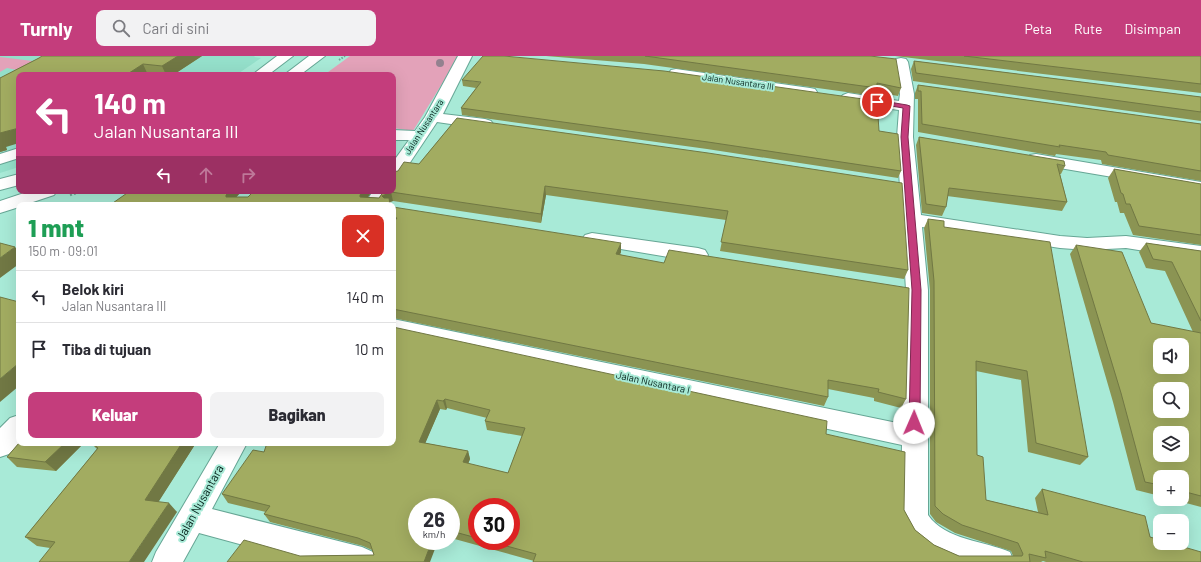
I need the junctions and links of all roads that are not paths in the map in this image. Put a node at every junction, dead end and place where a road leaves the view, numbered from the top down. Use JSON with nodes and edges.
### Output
{"nodes":[{"id":1,"x":286,"y":56,"type":"edge"},
{"id":2,"x":315,"y":56,"type":"edge"},
{"id":3,"x":465,"y":56,"type":"edge"},
{"id":4,"x":917,"y":63,"type":"edge"},
{"id":5,"x":263,"y":72,"type":"edge"},
{"id":6,"x":295,"y":72,"type":"edge"},
{"id":7,"x":664,"y":72,"type":"edge"},
{"id":8,"x":821,"y":94,"type":"edge"},
{"id":9,"x":836,"y":96,"type":"edge"},
{"id":10,"x":907,"y":106,"type":"junction"},
{"id":11,"x":433,"y":117,"type":"junction"},
{"id":12,"x":502,"y":126,"type":"edge"},
{"id":13,"x":396,"y":134,"type":"edge"},
{"id":14,"x":418,"y":136,"type":"junction"},
{"id":15,"x":16,"y":154,"type":"edge"},
{"id":16,"x":1022,"y":157,"type":"edge"},
{"id":17,"x":0,"y":159,"type":"edge"},
{"id":18,"x":396,"y":170,"type":"edge"},
{"id":19,"x":16,"y":180,"type":"edge"},
{"id":20,"x":0,"y":185,"type":"edge"},
{"id":21,"x":1201,"y":187,"type":"edge"},
{"id":22,"x":39,"y":194,"type":"edge"},
{"id":23,"x":0,"y":207,"type":"edge"},
{"id":24,"x":912,"y":220,"type":"junction"},
{"id":25,"x":573,"y":236,"type":"edge"},
{"id":26,"x":1201,"y":254,"type":"edge"},
{"id":27,"x":713,"y":258,"type":"edge"},
{"id":28,"x":396,"y":327,"type":"edge"},
{"id":29,"x":16,"y":429,"type":"edge"},
{"id":30,"x":914,"y":437,"type":"junction"},
{"id":31,"x":0,"y":446,"type":"edge"},
{"id":32,"x":232,"y":446,"type":"edge"},
{"id":33,"x":192,"y":518,"type":"junction"},
{"id":34,"x":166,"y":562,"type":"edge"},
{"id":35,"x":362,"y":562,"type":"edge"},
{"id":36,"x":999,"y":562,"type":"edge"}],
"edges":[{"from":1,"to":5,"type":"street"},
{"from":2,"to":6,"type":"street"},
{"from":3,"to":11,"type":"street","name":"Jalan Nusantara"},
{"from":4,"to":10,"type":"street"},
{"from":7,"to":8,"type":"street","name":"Jalan Nusantara III"},
{"from":9,"to":10,"type":"street"},
{"from":10,"to":24,"type":"street"},
{"from":11,"to":12,"type":"street"},
{"from":11,"to":14,"type":"street","name":"Jalan Nusantara"},
{"from":13,"to":14,"type":"street"},
{"from":14,"to":18,"type":"street","name":"Jalan Nusantara"},
{"from":15,"to":17,"type":"street"},
{"from":16,"to":21,"type":"street"},
{"from":19,"to":20,"type":"street"},
{"from":22,"to":23,"type":"street"},
{"from":24,"to":26,"type":"street"},
{"from":24,"to":30,"type":"street"},
{"from":25,"to":27,"type":"street"},
{"from":28,"to":30,"type":"street","name":"Jalan Nusantara I"},
{"from":29,"to":31,"type":"street"},
{"from":30,"to":36,"type":"street"},
{"from":32,"to":33,"type":"street","name":"Jalan Nusantara"},
{"from":33,"to":34,"type":"street","name":"Jalan Nusantara"},
{"from":33,"to":35,"type":"street"}]}
